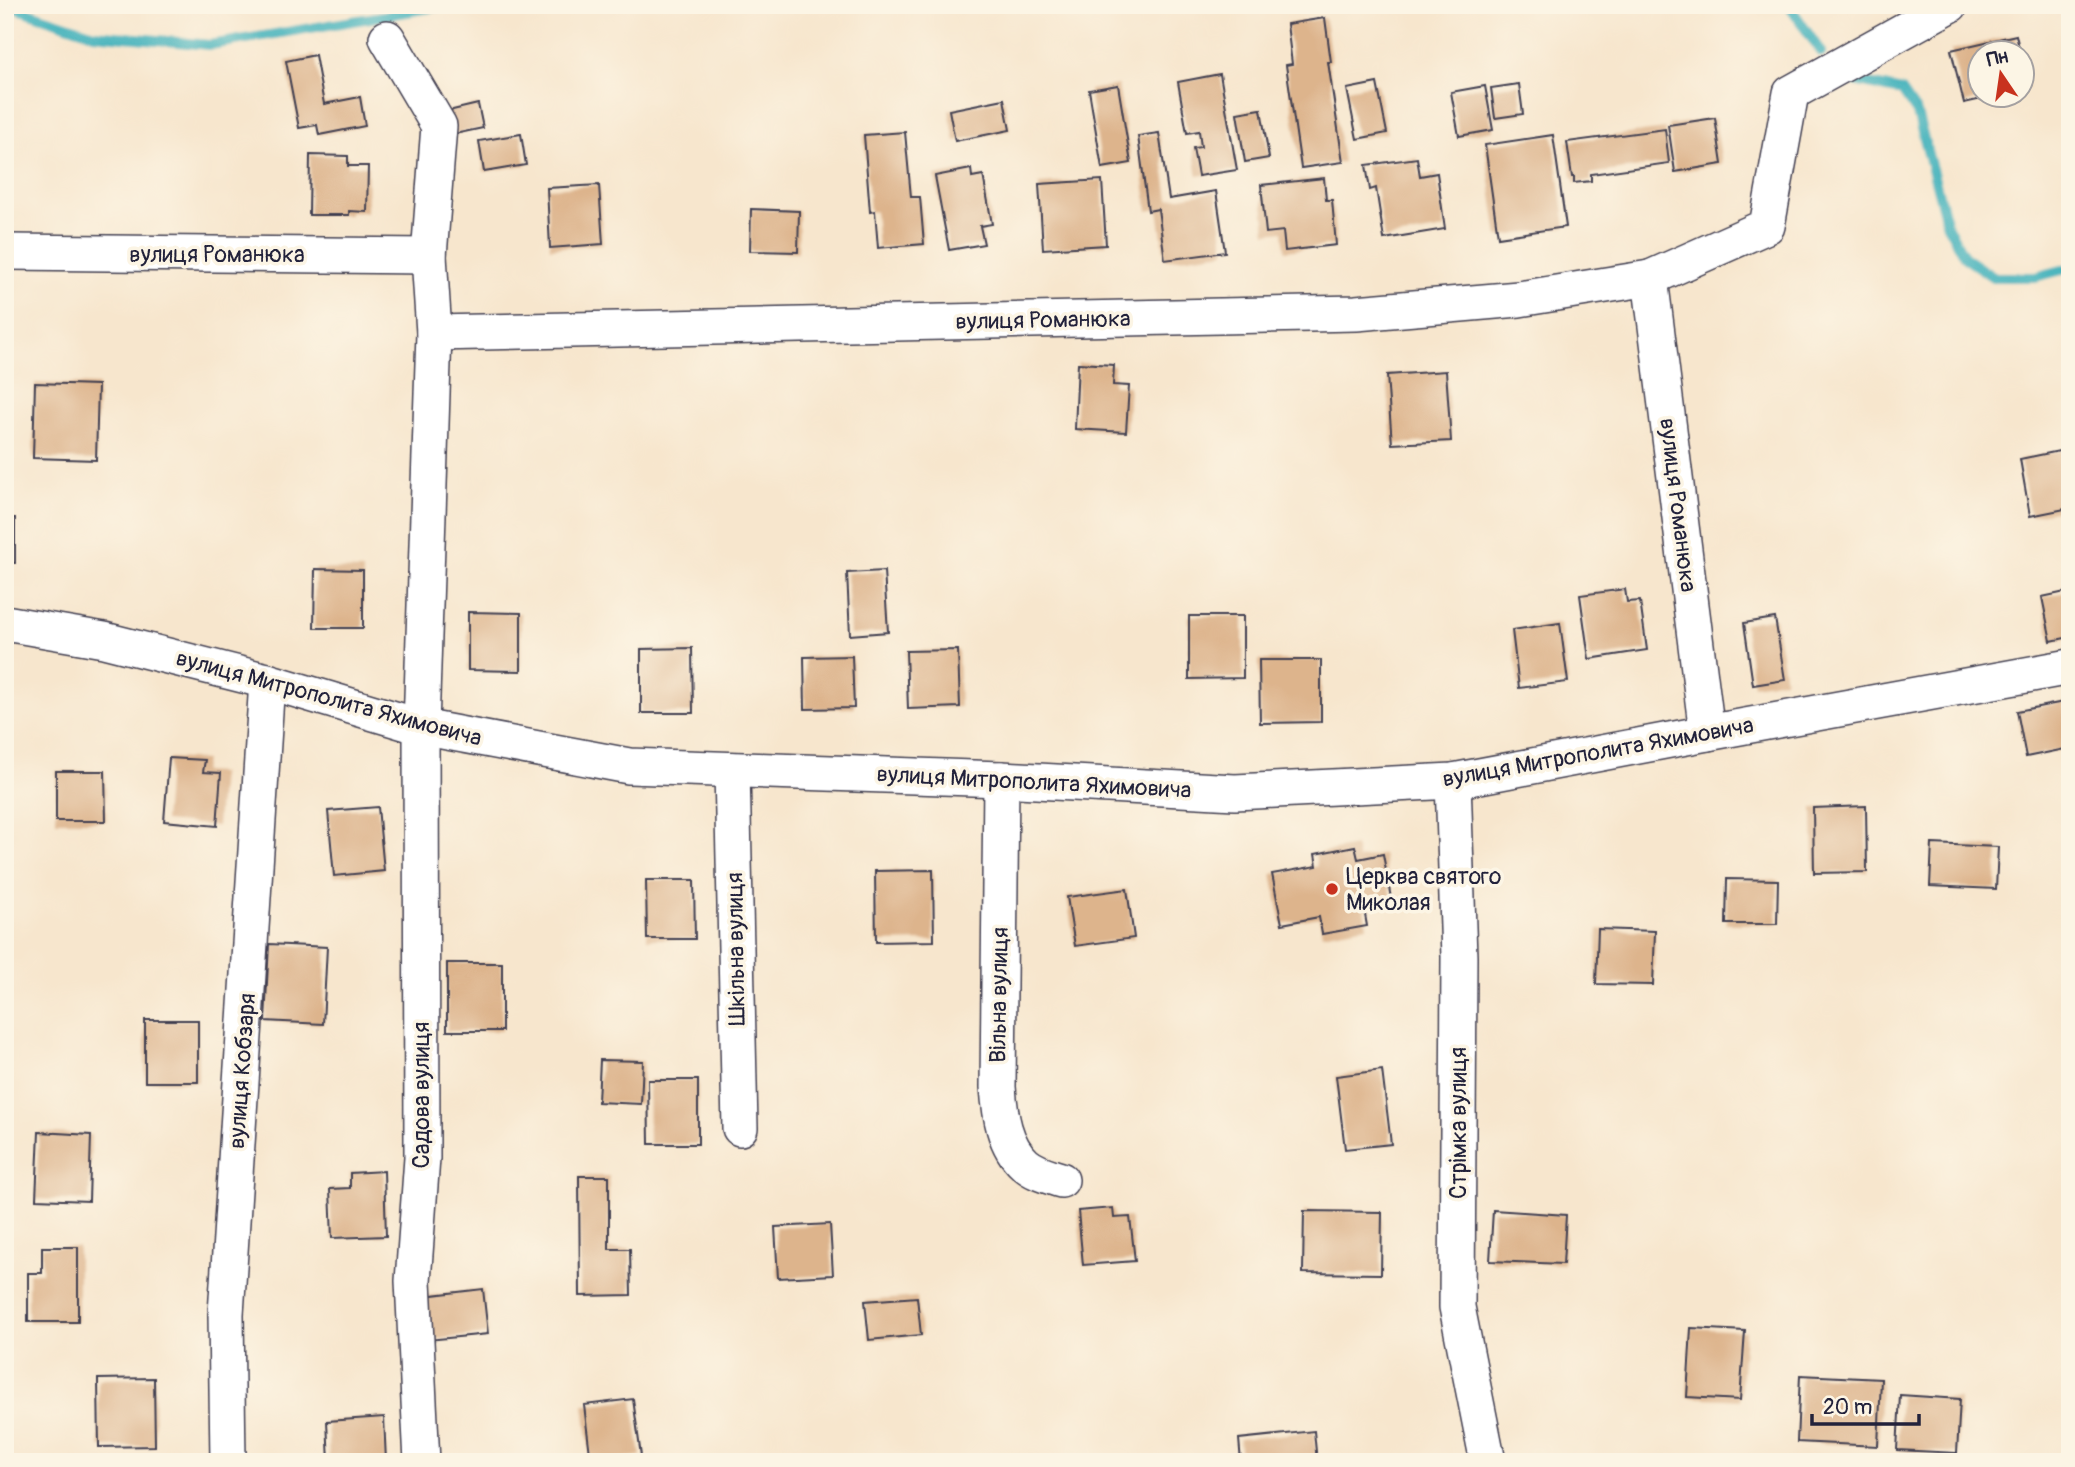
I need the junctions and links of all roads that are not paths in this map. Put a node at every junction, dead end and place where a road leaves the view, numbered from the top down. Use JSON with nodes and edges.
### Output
{"nodes":[{"id":1,"x":1950,"y":5,"type":"edge"},
{"id":2,"x":387,"y":38,"type":"dead end"},
{"id":3,"x":5,"y":252,"type":"edge"},
{"id":4,"x":429,"y":256,"type":"junction"},
{"id":5,"x":1650,"y":278,"type":"junction"},
{"id":6,"x":434,"y":333,"type":"junction"},
{"id":7,"x":5,"y":623,"type":"edge"},
{"id":8,"x":2070,"y":667,"type":"edge"},
{"id":9,"x":267,"y":681,"type":"junction"},
{"id":10,"x":421,"y":727,"type":"junction"},
{"id":11,"x":1707,"y":733,"type":"junction"},
{"id":12,"x":732,"y":770,"type":"junction"},
{"id":13,"x":1001,"y":779,"type":"junction"},
{"id":14,"x":1453,"y":781,"type":"junction"},
{"id":15,"x":740,"y":1128,"type":"dead end"},
{"id":16,"x":1061,"y":1180,"type":"dead end"},
{"id":17,"x":228,"y":1462,"type":"edge"},
{"id":18,"x":422,"y":1462,"type":"edge"},
{"id":19,"x":1488,"y":1462,"type":"edge"}],
"edges":[{"from":1,"to":5,"type":"street","name":"вулиця Романюка"},
{"from":2,"to":4,"type":"street"},
{"from":3,"to":4,"type":"street","name":"вулиця Романюка"},
{"from":4,"to":6,"type":"street"},
{"from":5,"to":6,"type":"street","name":"вулиця Романюка"},
{"from":5,"to":11,"type":"street","name":"вулиця Романюка"},
{"from":6,"to":10,"type":"street"},
{"from":7,"to":9,"type":"street","name":"вулиця Митрополита Яхимовича"},
{"from":8,"to":11,"type":"street","name":"вулиця Митрополита Яхимовича"},
{"from":9,"to":10,"type":"street","name":"вулиця Митрополита Яхимовича"},
{"from":9,"to":17,"type":"street","name":"вулиця Кобзаря"},
{"from":10,"to":12,"type":"street","name":"вулиця Митрополита Яхимовича"},
{"from":10,"to":18,"type":"street","name":"Садова вулиця"},
{"from":11,"to":14,"type":"street","name":"вулиця Митрополита Яхимовича"},
{"from":12,"to":13,"type":"street","name":"вулиця Митрополита Яхимовича"},
{"from":12,"to":15,"type":"street","name":"Шкільна вулиця"},
{"from":13,"to":14,"type":"street","name":"вулиця Митрополита Яхимовича"},
{"from":13,"to":16,"type":"street","name":"Вільна вулиця"},
{"from":14,"to":19,"type":"street","name":"Стрімка вулиця"}]}
